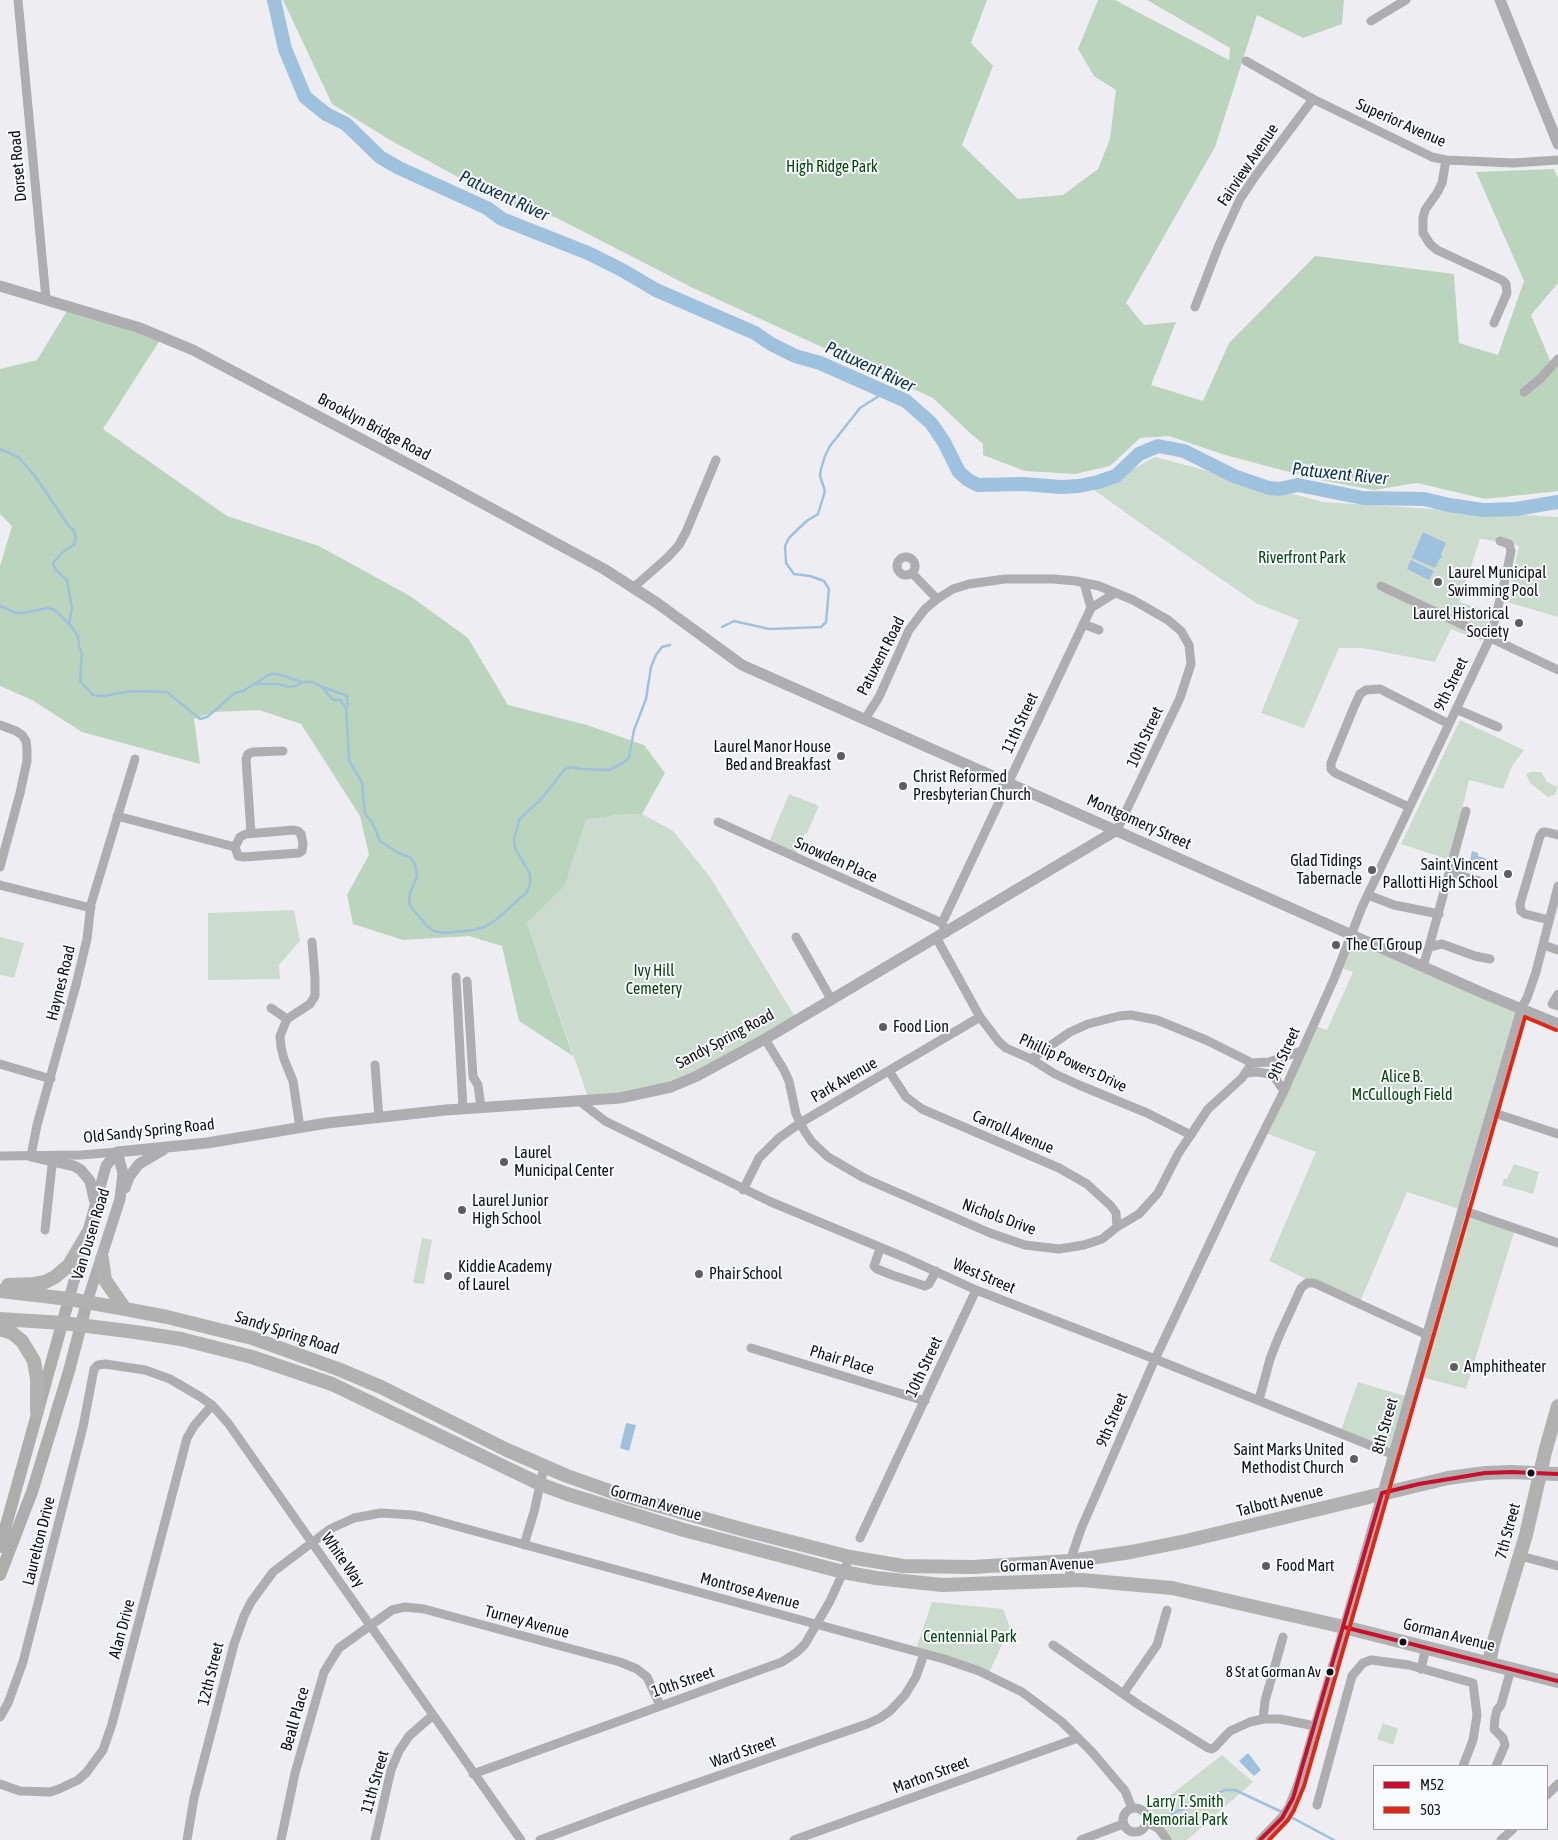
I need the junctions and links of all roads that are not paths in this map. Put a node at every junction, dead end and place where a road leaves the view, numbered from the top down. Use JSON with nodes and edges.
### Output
{"nodes":[{"id":1,"x":18,"y":0,"type":"edge"},
{"id":2,"x":1406,"y":0,"type":"edge"},
{"id":3,"x":1500,"y":0,"type":"edge"},
{"id":4,"x":1371,"y":20,"type":"dead end"},
{"id":5,"x":1246,"y":61,"type":"dead end"},
{"id":6,"x":1313,"y":99,"type":"junction"},
{"id":7,"x":1558,"y":144,"type":"edge"},
{"id":8,"x":1446,"y":160,"type":"junction"},
{"id":9,"x":1558,"y":160,"type":"edge"},
{"id":10,"x":0,"y":286,"type":"edge"},
{"id":11,"x":46,"y":299,"type":"junction"},
{"id":12,"x":1195,"y":307,"type":"dead end"},
{"id":13,"x":1494,"y":324,"type":"dead end"},
{"id":14,"x":1558,"y":359,"type":"edge"},
{"id":15,"x":1524,"y":392,"type":"dead end"},
{"id":16,"x":716,"y":460,"type":"dead end"},
{"id":17,"x":1500,"y":541,"type":"dead end"},
{"id":18,"x":912,"y":573,"type":"dead end"},
{"id":19,"x":1084,"y":583,"type":"junction"},
{"id":20,"x":1381,"y":586,"type":"dead end"},
{"id":21,"x":634,"y":587,"type":"junction"},
{"id":22,"x":1116,"y":593,"type":"junction"},
{"id":23,"x":937,"y":599,"type":"junction"},
{"id":24,"x":1091,"y":608,"type":"junction"},
{"id":25,"x":1083,"y":624,"type":"junction"},
{"id":26,"x":1098,"y":630,"type":"dead end"},
{"id":27,"x":1490,"y":638,"type":"junction"},
{"id":28,"x":711,"y":643,"type":"joint"},
{"id":29,"x":1191,"y":653,"type":"joint"},
{"id":30,"x":1558,"y":670,"type":"edge"},
{"id":31,"x":1456,"y":709,"type":"junction"},
{"id":32,"x":865,"y":719,"type":"junction"},
{"id":33,"x":1449,"y":724,"type":"junction"},
{"id":34,"x":0,"y":726,"type":"edge"},
{"id":35,"x":1498,"y":727,"type":"dead end"},
{"id":36,"x":283,"y":751,"type":"dead end"},
{"id":37,"x":135,"y":759,"type":"dead end"},
{"id":38,"x":1009,"y":783,"type":"junction"},
{"id":39,"x":1409,"y":807,"type":"junction"},
{"id":40,"x":1466,"y":811,"type":"dead end"},
{"id":41,"x":117,"y":816,"type":"junction"},
{"id":42,"x":718,"y":822,"type":"dead end"},
{"id":43,"x":1117,"y":830,"type":"junction"},
{"id":44,"x":251,"y":832,"type":"junction"},
{"id":45,"x":1558,"y":835,"type":"edge"},
{"id":46,"x":235,"y":847,"type":"junction"},
{"id":47,"x":0,"y":867,"type":"edge"},
{"id":48,"x":1450,"y":873,"type":"junction"},
{"id":49,"x":1491,"y":884,"type":"dead end"},
{"id":50,"x":0,"y":885,"type":"edge"},
{"id":51,"x":1558,"y":886,"type":"edge"},
{"id":52,"x":1368,"y":895,"type":"junction"},
{"id":53,"x":91,"y":908,"type":"junction"},
{"id":54,"x":1439,"y":914,"type":"junction"},
{"id":55,"x":1549,"y":920,"type":"junction"},
{"id":56,"x":942,"y":932,"type":"junction"},
{"id":57,"x":1352,"y":934,"type":"junction"},
{"id":58,"x":796,"y":937,"type":"dead end"},
{"id":59,"x":312,"y":942,"type":"dead end"},
{"id":60,"x":1543,"y":945,"type":"junction"},
{"id":61,"x":1429,"y":947,"type":"junction"},
{"id":62,"x":1558,"y":950,"type":"edge"},
{"id":63,"x":1490,"y":959,"type":"dead end"},
{"id":64,"x":1423,"y":966,"type":"junction"},
{"id":65,"x":456,"y":977,"type":"dead end"},
{"id":66,"x":467,"y":981,"type":"dead end"},
{"id":67,"x":1558,"y":994,"type":"edge"},
{"id":68,"x":831,"y":999,"type":"junction"},
{"id":69,"x":1558,"y":1006,"type":"edge"},
{"id":70,"x":272,"y":1008,"type":"dead end"},
{"id":71,"x":1521,"y":1009,"type":"junction"},
{"id":72,"x":980,"y":1017,"type":"junction"},
{"id":73,"x":286,"y":1019,"type":"junction"},
{"id":74,"x":1558,"y":1024,"type":"edge"},
{"id":75,"x":765,"y":1039,"type":"junction"},
{"id":76,"x":1301,"y":1051,"type":"junction"},
{"id":77,"x":1031,"y":1059,"type":"junction"},
{"id":78,"x":1252,"y":1063,"type":"junction"},
{"id":79,"x":0,"y":1064,"type":"edge"},
{"id":80,"x":375,"y":1065,"type":"dead end"},
{"id":81,"x":889,"y":1071,"type":"junction"},
{"id":82,"x":1247,"y":1072,"type":"junction"},
{"id":83,"x":51,"y":1079,"type":"junction"},
{"id":84,"x":1284,"y":1091,"type":"junction"},
{"id":85,"x":578,"y":1100,"type":"junction"},
{"id":86,"x":481,"y":1107,"type":"junction"},
{"id":87,"x":463,"y":1109,"type":"junction"},
{"id":88,"x":1491,"y":1112,"type":"junction"},
{"id":89,"x":379,"y":1118,"type":"junction"},
{"id":90,"x":800,"y":1123,"type":"junction"},
{"id":91,"x":300,"y":1128,"type":"junction"},
{"id":92,"x":1191,"y":1134,"type":"junction"},
{"id":93,"x":1558,"y":1134,"type":"edge"},
{"id":94,"x":170,"y":1147,"type":"junction"},
{"id":95,"x":117,"y":1152,"type":"junction"},
{"id":96,"x":0,"y":1156,"type":"edge"},
{"id":97,"x":31,"y":1156,"type":"junction"},
{"id":98,"x":52,"y":1158,"type":"junction"},
{"id":99,"x":743,"y":1190,"type":"junction"},
{"id":100,"x":120,"y":1199,"type":"junction"},
{"id":101,"x":1462,"y":1210,"type":"junction"},
{"id":102,"x":94,"y":1212,"type":"junction"},
{"id":103,"x":1117,"y":1227,"type":"junction"},
{"id":104,"x":45,"y":1230,"type":"dead end"},
{"id":105,"x":88,"y":1233,"type":"junction"},
{"id":106,"x":1558,"y":1243,"type":"edge"},
{"id":107,"x":880,"y":1249,"type":"junction"},
{"id":108,"x":102,"y":1259,"type":"junction"},
{"id":109,"x":936,"y":1272,"type":"junction"},
{"id":110,"x":0,"y":1285,"type":"edge"},
{"id":111,"x":976,"y":1290,"type":"junction"},
{"id":112,"x":0,"y":1291,"type":"edge"},
{"id":113,"x":70,"y":1300,"type":"junction"},
{"id":114,"x":87,"y":1302,"type":"junction"},
{"id":115,"x":125,"y":1309,"type":"junction"},
{"id":116,"x":0,"y":1319,"type":"edge"},
{"id":117,"x":63,"y":1323,"type":"junction"},
{"id":118,"x":81,"y":1325,"type":"junction"},
{"id":119,"x":0,"y":1328,"type":"edge"},
{"id":120,"x":1427,"y":1335,"type":"junction"},
{"id":121,"x":751,"y":1348,"type":"dead end"},
{"id":122,"x":1155,"y":1359,"type":"junction"},
{"id":123,"x":94,"y":1368,"type":"joint"},
{"id":124,"x":1260,"y":1400,"type":"junction"},
{"id":125,"x":925,"y":1401,"type":"junction"},
{"id":126,"x":212,"y":1405,"type":"junction"},
{"id":127,"x":1558,"y":1406,"type":"edge"},
{"id":128,"x":37,"y":1411,"type":"junction"},
{"id":129,"x":1392,"y":1454,"type":"junction"},
{"id":130,"x":544,"y":1467,"type":"junction"},
{"id":131,"x":1540,"y":1472,"type":"junction"},
{"id":132,"x":1558,"y":1474,"type":"edge"},
{"id":133,"x":540,"y":1484,"type":"junction"},
{"id":134,"x":1382,"y":1493,"type":"junction"},
{"id":135,"x":860,"y":1538,"type":"dead end"},
{"id":136,"x":313,"y":1542,"type":"junction"},
{"id":137,"x":524,"y":1545,"type":"junction"},
{"id":138,"x":0,"y":1547,"type":"edge"},
{"id":139,"x":1520,"y":1556,"type":"junction"},
{"id":140,"x":850,"y":1557,"type":"junction"},
{"id":141,"x":1070,"y":1561,"type":"junction"},
{"id":142,"x":1558,"y":1566,"type":"edge"},
{"id":143,"x":843,"y":1572,"type":"junction"},
{"id":144,"x":0,"y":1575,"type":"edge"},
{"id":145,"x":1070,"y":1580,"type":"junction"},
{"id":146,"x":1167,"y":1610,"type":"dead end"},
{"id":147,"x":369,"y":1625,"type":"junction"},
{"id":148,"x":817,"y":1625,"type":"junction"},
{"id":149,"x":1344,"y":1627,"type":"junction"},
{"id":150,"x":1283,"y":1637,"type":"dead end"},
{"id":151,"x":1053,"y":1645,"type":"dead end"},
{"id":152,"x":1426,"y":1648,"type":"junction"},
{"id":153,"x":924,"y":1654,"type":"junction"},
{"id":154,"x":1489,"y":1663,"type":"junction"},
{"id":155,"x":1421,"y":1669,"type":"junction"},
{"id":156,"x":1511,"y":1669,"type":"junction"},
{"id":157,"x":1558,"y":1681,"type":"edge"},
{"id":158,"x":1123,"y":1694,"type":"junction"},
{"id":159,"x":660,"y":1705,"type":"junction"},
{"id":160,"x":433,"y":1715,"type":"junction"},
{"id":161,"x":0,"y":1717,"type":"edge"},
{"id":162,"x":1263,"y":1719,"type":"junction"},
{"id":163,"x":1315,"y":1726,"type":"junction"},
{"id":164,"x":1078,"y":1738,"type":"junction"},
{"id":165,"x":1463,"y":1765,"type":"edge"},
{"id":166,"x":1496,"y":1765,"type":"edge"},
{"id":167,"x":473,"y":1774,"type":"junction"},
{"id":168,"x":0,"y":1784,"type":"edge"},
{"id":169,"x":1558,"y":1784,"type":"edge"},
{"id":170,"x":1548,"y":1794,"type":"edge"},
{"id":171,"x":1317,"y":1805,"type":"dead end"},
{"id":172,"x":1132,"y":1808,"type":"junction"},
{"id":173,"x":1147,"y":1822,"type":"junction"},
{"id":174,"x":1123,"y":1824,"type":"junction"},
{"id":175,"x":187,"y":1840,"type":"edge"},
{"id":176,"x":281,"y":1840,"type":"edge"},
{"id":177,"x":375,"y":1840,"type":"edge"},
{"id":178,"x":521,"y":1840,"type":"edge"},
{"id":179,"x":540,"y":1840,"type":"edge"},
{"id":180,"x":794,"y":1840,"type":"edge"},
{"id":181,"x":1081,"y":1840,"type":"edge"},
{"id":182,"x":1167,"y":1840,"type":"edge"},
{"id":183,"x":1260,"y":1840,"type":"edge"}],
"edges":[{"from":1,"to":11,"type":"street","name":"Dorset Road"},
{"from":2,"to":4,"type":"street"},
{"from":3,"to":7,"type":"street"},
{"from":5,"to":6,"type":"street","name":"Superior Avenue"},
{"from":6,"to":8,"type":"street","name":"Superior Avenue"},
{"from":6,"to":12,"type":"street","name":"Fairview Avenue"},
{"from":8,"to":9,"type":"street","name":"Superior Avenue"},
{"from":8,"to":13,"type":"street"},
{"from":10,"to":11,"type":"street","name":"Brooklyn Bridge Road"},
{"from":11,"to":21,"type":"street","name":"Brooklyn Bridge Road"},
{"from":14,"to":15,"type":"street"},
{"from":16,"to":21,"type":"street"},
{"from":17,"to":27,"type":"street","name":"9th Street"},
{"from":18,"to":23,"type":"street"},
{"from":19,"to":22,"type":"street","name":"Patuxent Road"},
{"from":19,"to":23,"type":"street","name":"Patuxent Road"},
{"from":19,"to":24,"type":"street"},
{"from":20,"to":27,"type":"street"},
{"from":21,"to":28,"type":"street","name":"Brooklyn Bridge Road"},
{"from":22,"to":24,"type":"street"},
{"from":22,"to":29,"type":"street","name":"Patuxent Road"},
{"from":23,"to":32,"type":"street","name":"Patuxent Road"},
{"from":24,"to":25,"type":"street","name":"11th Street"},
{"from":25,"to":26,"type":"street"},
{"from":25,"to":38,"type":"street","name":"11th Street"},
{"from":27,"to":30,"type":"street"},
{"from":27,"to":31,"type":"street","name":"9th Street"},
{"from":28,"to":32,"type":"street","name":"Montgomery Street"},
{"from":29,"to":43,"type":"street","name":"10th Street"},
{"from":31,"to":33,"type":"street","name":"9th Street"},
{"from":31,"to":35,"type":"street"},
{"from":32,"to":38,"type":"street","name":"Montgomery Street"},
{"from":33,"to":39,"type":"street","name":"9th Street"},
{"from":33,"to":39,"type":"street"},
{"from":34,"to":47,"type":"street"},
{"from":36,"to":44,"type":"street"},
{"from":37,"to":41,"type":"street","name":"Haynes Road"},
{"from":38,"to":43,"type":"street","name":"Montgomery Street"},
{"from":38,"to":56,"type":"street","name":"11th Street"},
{"from":39,"to":52,"type":"street","name":"9th Street"},
{"from":40,"to":48,"type":"street"},
{"from":41,"to":46,"type":"street"},
{"from":41,"to":53,"type":"street","name":"Haynes Road"},
{"from":42,"to":56,"type":"street","name":"Snowden Place"},
{"from":43,"to":56,"type":"street","name":"Sandy Spring Road"},
{"from":43,"to":57,"type":"street","name":"Montgomery Street"},
{"from":44,"to":46,"type":"street"},
{"from":44,"to":46,"type":"street"},
{"from":45,"to":55,"type":"street"},
{"from":48,"to":49,"type":"street"},
{"from":48,"to":54,"type":"street"},
{"from":50,"to":53,"type":"street"},
{"from":51,"to":55,"type":"street","name":"8th Street"},
{"from":52,"to":54,"type":"street"},
{"from":52,"to":57,"type":"street","name":"9th Street"},
{"from":53,"to":83,"type":"street","name":"Haynes Road"},
{"from":54,"to":61,"type":"street"},
{"from":55,"to":60,"type":"street","name":"8th Street"},
{"from":56,"to":68,"type":"street","name":"Sandy Spring Road"},
{"from":56,"to":72,"type":"street","name":"Phillip Powers Drive"},
{"from":57,"to":64,"type":"street","name":"Montgomery Street"},
{"from":57,"to":76,"type":"street","name":"9th Street"},
{"from":58,"to":68,"type":"street"},
{"from":59,"to":73,"type":"street"},
{"from":60,"to":62,"type":"street"},
{"from":60,"to":71,"type":"street","name":"8th Street"},
{"from":61,"to":63,"type":"street"},
{"from":61,"to":64,"type":"street"},
{"from":64,"to":71,"type":"street","name":"Montgomery Street"},
{"from":65,"to":87,"type":"street"},
{"from":66,"to":86,"type":"street"},
{"from":67,"to":69,"type":"street"},
{"from":68,"to":75,"type":"street","name":"Sandy Spring Road"},
{"from":70,"to":73,"type":"street"},
{"from":71,"to":74,"type":"street","name":"Montgomery Street"},
{"from":71,"to":88,"type":"street","name":"8th Street"},
{"from":72,"to":77,"type":"street","name":"Phillip Powers Drive"},
{"from":72,"to":81,"type":"street","name":"Park Avenue"},
{"from":73,"to":91,"type":"street"},
{"from":75,"to":85,"type":"street","name":"Sandy Spring Road"},
{"from":75,"to":90,"type":"street","name":"Nichols Drive"},
{"from":76,"to":78,"type":"street"},
{"from":76,"to":84,"type":"street","name":"9th Street"},
{"from":77,"to":78,"type":"street"},
{"from":77,"to":92,"type":"street","name":"Phillip Powers Drive"},
{"from":78,"to":82,"type":"street","name":"Nichols Drive"},
{"from":79,"to":83,"type":"street"},
{"from":80,"to":89,"type":"street"},
{"from":81,"to":90,"type":"street","name":"Park Avenue"},
{"from":81,"to":103,"type":"street","name":"Carroll Avenue"},
{"from":82,"to":84,"type":"street"},
{"from":82,"to":92,"type":"street","name":"Nichols Drive"},
{"from":83,"to":97,"type":"street","name":"Haynes Road"},
{"from":84,"to":122,"type":"street","name":"9th Street"},
{"from":85,"to":86,"type":"street","name":"Sandy Spring Road"},
{"from":85,"to":99,"type":"street","name":"West Street"},
{"from":86,"to":87,"type":"street","name":"Sandy Spring Road"},
{"from":87,"to":89,"type":"street","name":"Sandy Spring Road"},
{"from":88,"to":93,"type":"street"},
{"from":88,"to":101,"type":"street","name":"8th Street"},
{"from":89,"to":91,"type":"street","name":"Sandy Spring Road"},
{"from":90,"to":99,"type":"street","name":"Park Avenue"},
{"from":90,"to":103,"type":"street","name":"Nichols Drive"},
{"from":91,"to":94,"type":"street","name":"Old Sandy Spring Road"},
{"from":92,"to":103,"type":"street","name":"Nichols Drive"},
{"from":94,"to":95,"type":"street","name":"Old Sandy Spring Road"},
{"from":94,"to":100,"type":"street"},
{"from":95,"to":98,"type":"street","name":"Old Sandy Spring Road"},
{"from":95,"to":100,"type":"street","name":"Van Dusen Road"},
{"from":95,"to":102,"type":"street","name":"Van Dusen Road"},
{"from":96,"to":97,"type":"street"},
{"from":97,"to":98,"type":"street"},
{"from":98,"to":102,"type":"street"},
{"from":98,"to":104,"type":"street"},
{"from":99,"to":107,"type":"street","name":"West Street"},
{"from":100,"to":108,"type":"street","name":"Van Dusen Road"},
{"from":101,"to":106,"type":"street"},
{"from":101,"to":120,"type":"street","name":"8th Street"},
{"from":102,"to":105,"type":"street","name":"Van Dusen Road"},
{"from":105,"to":110,"type":"main road"},
{"from":105,"to":113,"type":"street","name":"Van Dusen Road"},
{"from":107,"to":109,"type":"street","name":"West Street"},
{"from":107,"to":109,"type":"street"},
{"from":108,"to":114,"type":"street","name":"Van Dusen Road"},
{"from":108,"to":115,"type":"main road"},
{"from":109,"to":111,"type":"street","name":"West Street"},
{"from":111,"to":122,"type":"street","name":"West Street"},
{"from":111,"to":125,"type":"street","name":"10th Street"},
{"from":112,"to":113,"type":"main road","name":"Sandy Spring Road"},
{"from":113,"to":114,"type":"main road","name":"Sandy Spring Road"},
{"from":113,"to":117,"type":"main road","name":"Van Dusen Road"},
{"from":114,"to":115,"type":"main road","name":"Sandy Spring Road"},
{"from":114,"to":118,"type":"main road","name":"Van Dusen Road"},
{"from":115,"to":130,"type":"main road","name":"Sandy Spring Road"},
{"from":116,"to":117,"type":"main road","name":"Sandy Spring Road"},
{"from":117,"to":118,"type":"main road","name":"Sandy Spring Road"},
{"from":117,"to":128,"type":"main road","name":"Van Dusen Road"},
{"from":118,"to":133,"type":"main road","name":"Sandy Spring Road"},
{"from":118,"to":144,"type":"main road","name":"Van Dusen Road"},
{"from":119,"to":128,"type":"main road"},
{"from":120,"to":124,"type":"street"},
{"from":120,"to":129,"type":"street","name":"8th Street"},
{"from":121,"to":125,"type":"street","name":"Phair Place"},
{"from":122,"to":124,"type":"street","name":"West Street"},
{"from":122,"to":141,"type":"street","name":"9th Street"},
{"from":123,"to":126,"type":"street","name":"White Way"},
{"from":123,"to":161,"type":"street","name":"Laurelton Drive"},
{"from":124,"to":129,"type":"street","name":"West Street"},
{"from":125,"to":135,"type":"street","name":"10th Street"},
{"from":126,"to":136,"type":"street","name":"White Way"},
{"from":126,"to":168,"type":"street","name":"Alan Drive"},
{"from":127,"to":131,"type":"main road","name":"7th Street"},
{"from":128,"to":138,"type":"main road","name":"Van Dusen Road"},
{"from":129,"to":134,"type":"street","name":"8th Street"},
{"from":130,"to":133,"type":"street"},
{"from":130,"to":140,"type":"main road","name":"Gorman Avenue"},
{"from":131,"to":132,"type":"main road","name":"Talbott Avenue"},
{"from":131,"to":134,"type":"main road","name":"Talbott Avenue"},
{"from":131,"to":139,"type":"main road","name":"7th Street"},
{"from":133,"to":137,"type":"street"},
{"from":133,"to":143,"type":"main road","name":"Gorman Avenue"},
{"from":134,"to":141,"type":"main road","name":"Talbott Avenue"},
{"from":134,"to":149,"type":"street","name":"8th Street"},
{"from":136,"to":137,"type":"street","name":"Montrose Avenue"},
{"from":136,"to":147,"type":"street","name":"White Way"},
{"from":136,"to":175,"type":"street","name":"12th Street"},
{"from":137,"to":148,"type":"street","name":"Montrose Avenue"},
{"from":139,"to":142,"type":"street"},
{"from":139,"to":154,"type":"main road","name":"7th Street"},
{"from":140,"to":141,"type":"main road","name":"Gorman Avenue"},
{"from":140,"to":143,"type":"street","name":"10th Street"},
{"from":141,"to":145,"type":"street","name":"9th Street"},
{"from":143,"to":145,"type":"main road","name":"Gorman Avenue"},
{"from":143,"to":148,"type":"street","name":"10th Street"},
{"from":145,"to":149,"type":"main road","name":"Gorman Avenue"},
{"from":146,"to":158,"type":"street"},
{"from":147,"to":159,"type":"street","name":"Turney Avenue"},
{"from":147,"to":160,"type":"street","name":"White Way"},
{"from":147,"to":176,"type":"street","name":"Beall Place"},
{"from":148,"to":153,"type":"street","name":"Montrose Avenue"},
{"from":148,"to":159,"type":"street","name":"10th Street"},
{"from":149,"to":152,"type":"main road","name":"Gorman Avenue"},
{"from":149,"to":163,"type":"street","name":"8th Street"},
{"from":150,"to":162,"type":"street"},
{"from":151,"to":158,"type":"street"},
{"from":152,"to":154,"type":"main road","name":"Gorman Avenue"},
{"from":152,"to":155,"type":"street"},
{"from":153,"to":164,"type":"street","name":"Montrose Avenue"},
{"from":153,"to":179,"type":"street","name":"Ward Street"},
{"from":154,"to":156,"type":"main road","name":"Gorman Avenue"},
{"from":155,"to":165,"type":"street"},
{"from":155,"to":171,"type":"street"},
{"from":156,"to":157,"type":"main road","name":"Gorman Avenue"},
{"from":156,"to":166,"type":"street"},
{"from":158,"to":162,"type":"street"},
{"from":159,"to":167,"type":"street","name":"10th Street"},
{"from":160,"to":167,"type":"street","name":"White Way"},
{"from":160,"to":177,"type":"street","name":"11th Street"},
{"from":162,"to":163,"type":"street"},
{"from":163,"to":183,"type":"street","name":"8th Street"},
{"from":164,"to":172,"type":"street","name":"Montrose Avenue"},
{"from":164,"to":180,"type":"street","name":"Marton Street"},
{"from":167,"to":178,"type":"street","name":"White Way"},
{"from":169,"to":170,"type":"street"},
{"from":172,"to":173,"type":"street"},
{"from":172,"to":174,"type":"street"},
{"from":173,"to":174,"type":"street"},
{"from":173,"to":182,"type":"street"},
{"from":174,"to":181,"type":"street"}]}
